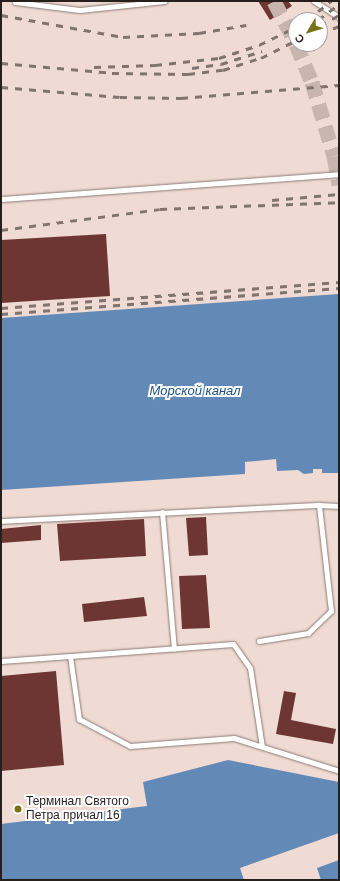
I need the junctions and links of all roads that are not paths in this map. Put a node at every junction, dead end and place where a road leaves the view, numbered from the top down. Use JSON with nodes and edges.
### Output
{"nodes":[{"id":1,"x":165,"y":1,"type":"edge"},
{"id":2,"x":314,"y":1,"type":"edge"},
{"id":3,"x":15,"y":2,"type":"dead end"},
{"id":4,"x":338,"y":14,"type":"edge"},
{"id":5,"x":339,"y":174,"type":"edge"},
{"id":6,"x":1,"y":199,"type":"edge"},
{"id":7,"x":319,"y":505,"type":"junction"},
{"id":8,"x":339,"y":506,"type":"edge"},
{"id":9,"x":162,"y":512,"type":"junction"},
{"id":10,"x":1,"y":522,"type":"edge"},
{"id":11,"x":259,"y":641,"type":"dead end"},
{"id":12,"x":174,"y":648,"type":"junction"},
{"id":13,"x":70,"y":656,"type":"junction"},
{"id":14,"x":1,"y":661,"type":"edge"},
{"id":15,"x":262,"y":746,"type":"junction"},
{"id":16,"x":339,"y":771,"type":"edge"}],
"edges":[{"from":1,"to":3,"type":"lane"},
{"from":2,"to":4,"type":"lane"},
{"from":5,"to":6,"type":"lane"},
{"from":7,"to":8,"type":"lane"},
{"from":7,"to":9,"type":"lane"},
{"from":7,"to":11,"type":"lane"},
{"from":9,"to":10,"type":"lane"},
{"from":9,"to":12,"type":"lane"},
{"from":12,"to":13,"type":"lane"},
{"from":12,"to":15,"type":"lane"},
{"from":13,"to":14,"type":"lane"},
{"from":13,"to":15,"type":"lane"},
{"from":15,"to":16,"type":"lane"}]}
